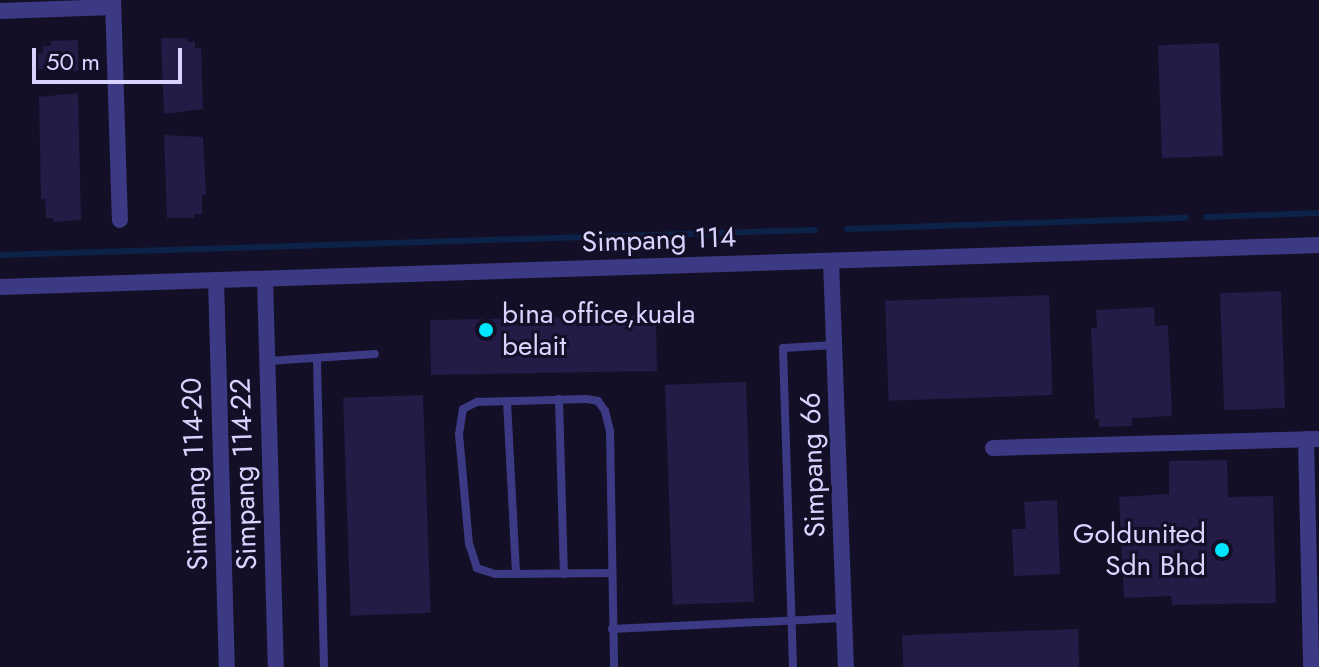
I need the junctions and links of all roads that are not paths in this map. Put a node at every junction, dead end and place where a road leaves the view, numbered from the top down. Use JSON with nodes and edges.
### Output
{"nodes":[{"id":1,"x":113,"y":4,"type":"edge"},
{"id":2,"x":0,"y":11,"type":"edge"},
{"id":3,"x":120,"y":220,"type":"dead end"},
{"id":4,"x":1319,"y":245,"type":"edge"},
{"id":5,"x":831,"y":261,"type":"junction"},
{"id":6,"x":265,"y":279,"type":"junction"},
{"id":7,"x":216,"y":280,"type":"junction"},
{"id":8,"x":0,"y":287,"type":"edge"},
{"id":9,"x":835,"y":345,"type":"junction"},
{"id":10,"x":375,"y":354,"type":"dead end"},
{"id":11,"x":317,"y":360,"type":"junction"},
{"id":12,"x":266,"y":361,"type":"junction"},
{"id":13,"x":559,"y":399,"type":"junction"},
{"id":14,"x":507,"y":401,"type":"junction"},
{"id":15,"x":1313,"y":439,"type":"edge"},
{"id":16,"x":993,"y":448,"type":"dead end"},
{"id":17,"x":610,"y":573,"type":"junction"},
{"id":18,"x":516,"y":574,"type":"junction"},
{"id":19,"x":564,"y":574,"type":"junction"},
{"id":20,"x":844,"y":618,"type":"junction"},
{"id":21,"x":791,"y":621,"type":"junction"},
{"id":22,"x":1315,"y":625,"type":"edge"},
{"id":23,"x":612,"y":629,"type":"junction"},
{"id":24,"x":227,"y":667,"type":"edge"},
{"id":25,"x":276,"y":667,"type":"edge"},
{"id":26,"x":324,"y":667,"type":"edge"},
{"id":27,"x":614,"y":667,"type":"edge"},
{"id":28,"x":793,"y":667,"type":"edge"},
{"id":29,"x":846,"y":667,"type":"edge"},
{"id":30,"x":1311,"y":667,"type":"edge"}],
"edges":[{"from":1,"to":2,"type":"street"},
{"from":1,"to":3,"type":"street"},
{"from":4,"to":5,"type":"street","name":"Simpang 114"},
{"from":5,"to":6,"type":"street","name":"Simpang 114"},
{"from":5,"to":9,"type":"street","name":"Simpang 66"},
{"from":6,"to":7,"type":"street","name":"Simpang 114"},
{"from":6,"to":12,"type":"street","name":"Simpang 114-22"},
{"from":7,"to":8,"type":"street","name":"Simpang 114"},
{"from":7,"to":24,"type":"street","name":"Simpang 114-20"},
{"from":9,"to":20,"type":"street","name":"Simpang 66"},
{"from":9,"to":21,"type":"lane"},
{"from":10,"to":11,"type":"lane"},
{"from":11,"to":12,"type":"lane"},
{"from":11,"to":26,"type":"lane"},
{"from":12,"to":25,"type":"street","name":"Simpang 114-22"},
{"from":13,"to":14,"type":"lane"},
{"from":13,"to":17,"type":"lane"},
{"from":13,"to":19,"type":"lane"},
{"from":14,"to":18,"type":"lane"},
{"from":14,"to":18,"type":"lane"},
{"from":15,"to":16,"type":"street"},
{"from":15,"to":22,"type":"street"},
{"from":17,"to":19,"type":"lane"},
{"from":17,"to":23,"type":"lane"},
{"from":18,"to":19,"type":"lane"},
{"from":20,"to":21,"type":"lane"},
{"from":20,"to":29,"type":"street","name":"Simpang 66"},
{"from":21,"to":23,"type":"lane"},
{"from":21,"to":28,"type":"lane"},
{"from":22,"to":30,"type":"street"},
{"from":23,"to":27,"type":"lane"}]}
